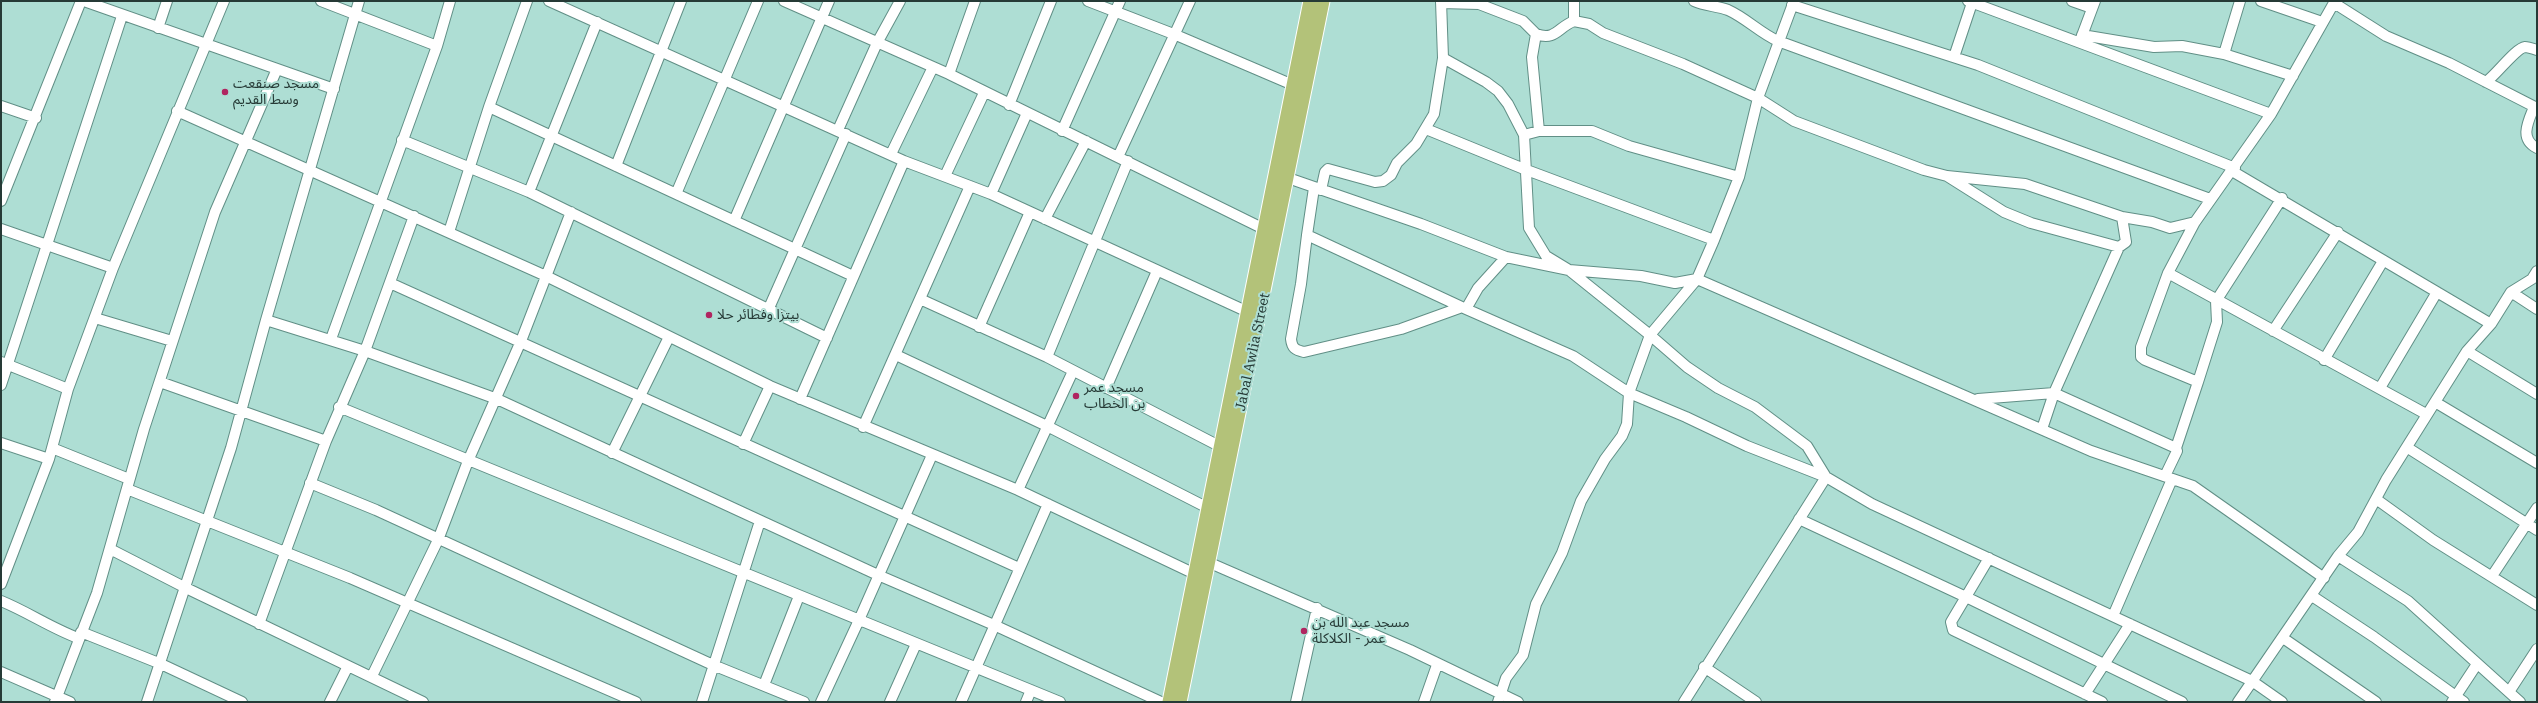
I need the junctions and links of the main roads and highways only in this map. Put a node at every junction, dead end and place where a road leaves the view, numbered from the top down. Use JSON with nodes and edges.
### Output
{"nodes":[{"id":1,"x":1323,"y":1,"type":"edge"},
{"id":2,"x":1306,"y":2,"type":"edge"},
{"id":3,"x":1169,"y":702,"type":"edge"},
{"id":4,"x":1180,"y":702,"type":"edge"}],
"edges":[{"from":1,"to":4,"type":"main road","name":"Jabal Awlia Street"},
{"from":2,"to":3,"type":"main road","name":"Jabal Awlia Street"}]}
